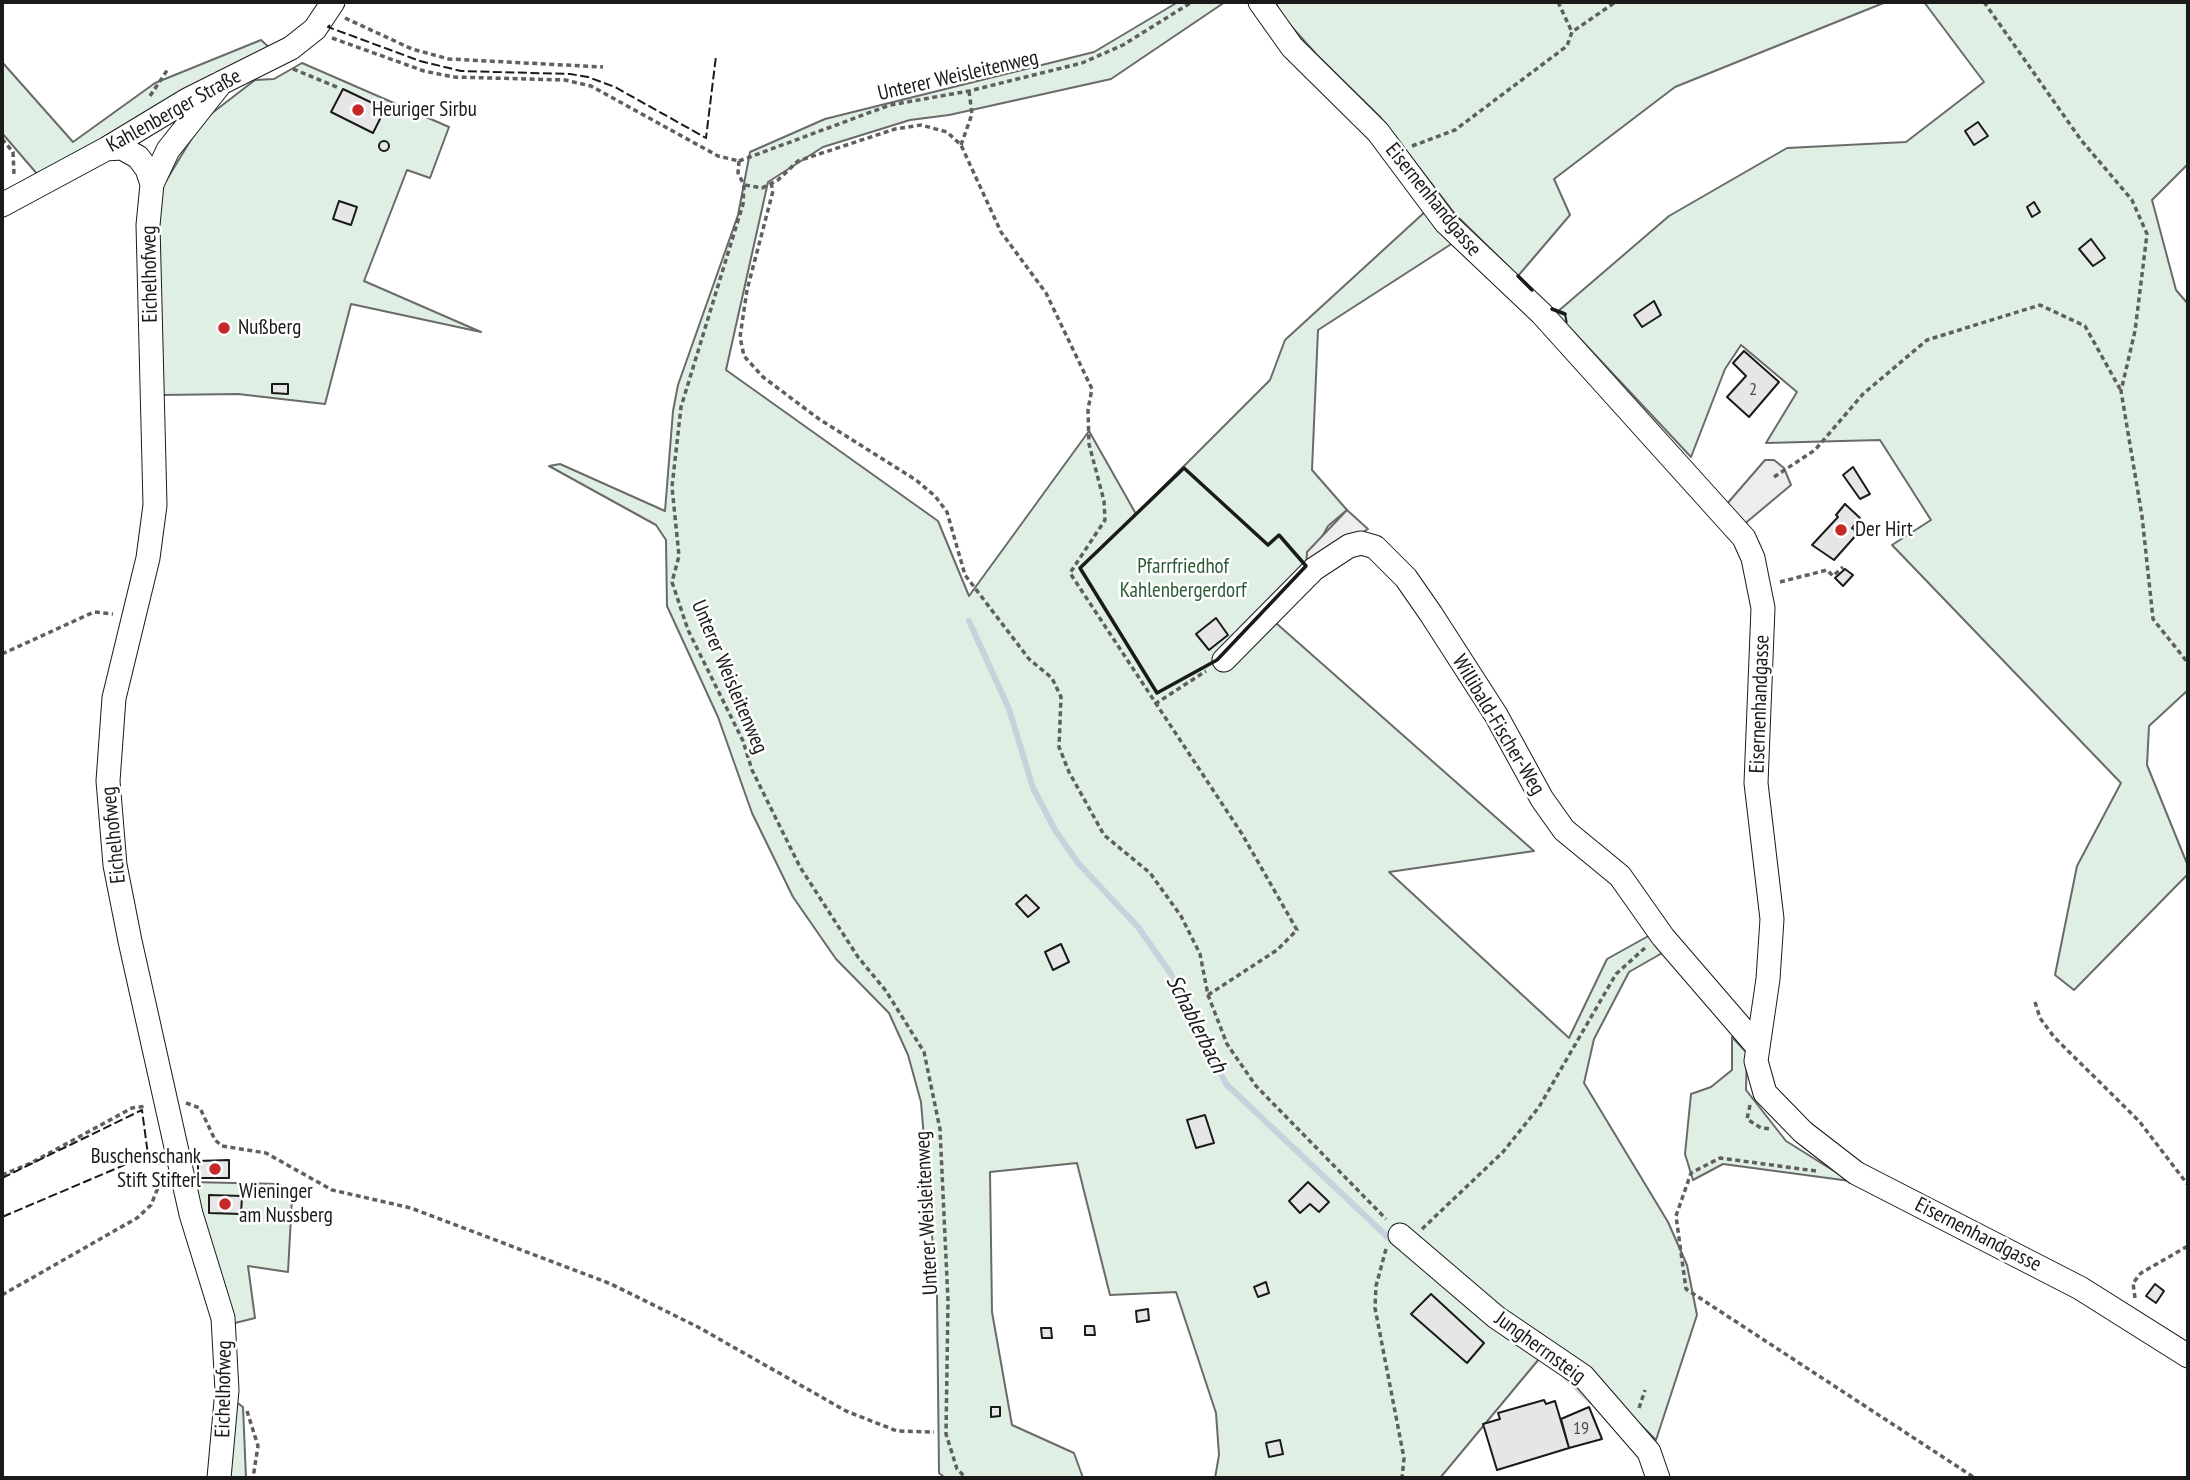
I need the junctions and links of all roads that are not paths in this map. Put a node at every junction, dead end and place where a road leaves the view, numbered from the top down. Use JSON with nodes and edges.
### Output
{"nodes":[{"id":1,"x":1260,"y":2,"type":"edge"},
{"id":2,"x":331,"y":5,"type":"edge"},
{"id":3,"x":221,"y":83,"type":"junction"},
{"id":4,"x":106,"y":149,"type":"junction"},
{"id":5,"x":152,"y":184,"type":"junction"},
{"id":6,"x":2,"y":205,"type":"edge"},
{"id":7,"x":1224,"y":660,"type":"road end"},
{"id":8,"x":1757,"y":1046,"type":"junction"},
{"id":9,"x":1410,"y":1233,"type":"road end"},
{"id":10,"x":2188,"y":1356,"type":"edge"},
{"id":11,"x":219,"y":1478,"type":"edge"},
{"id":12,"x":1658,"y":1478,"type":"edge"}],
"edges":[{"from":1,"to":8,"type":"street","name":"Eisernenhandgasse"},
{"from":2,"to":3,"type":"street","name":"Kahlenberger Straße"},
{"from":3,"to":4,"type":"street","name":"Kahlenberger Straße"},
{"from":3,"to":5,"type":"street","name":"Eichelhofweg"},
{"from":4,"to":5,"type":"street"},
{"from":4,"to":6,"type":"street","name":"Kahlenberger Straße"},
{"from":5,"to":11,"type":"street","name":"Eichelhofweg"},
{"from":7,"to":8,"type":"street","name":"Willibald-Fischer-Weg"},
{"from":8,"to":10,"type":"street","name":"Eisernenhandgasse"},
{"from":9,"to":12,"type":"street","name":"Jungherrnsteig"}]}
